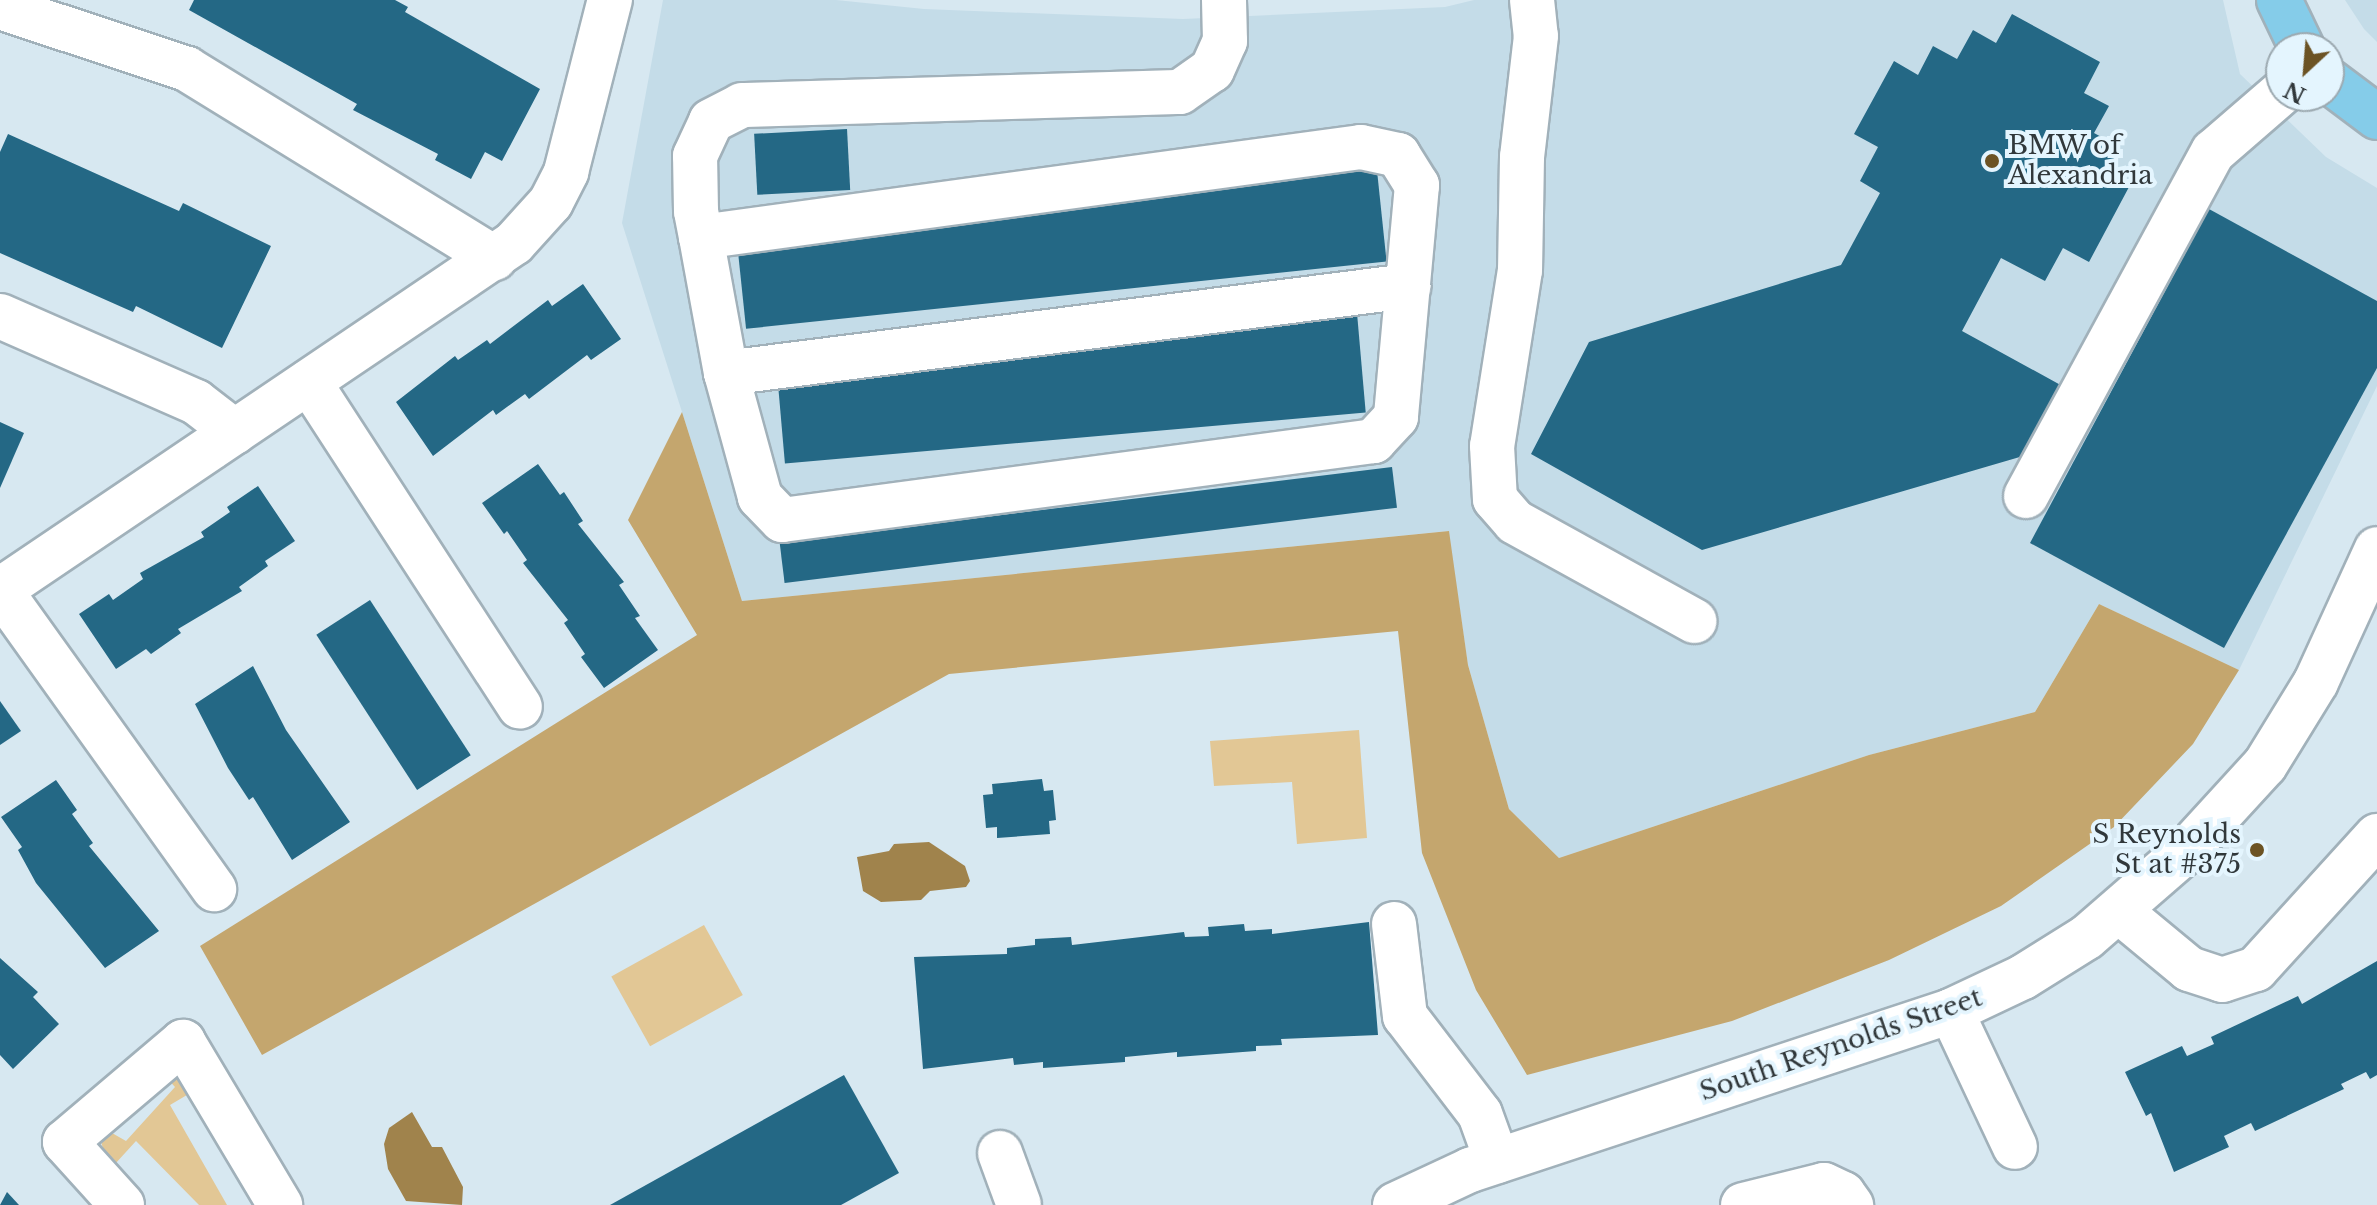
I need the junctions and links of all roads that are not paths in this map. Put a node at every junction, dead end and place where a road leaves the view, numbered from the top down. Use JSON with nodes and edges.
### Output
{"nodes":[{"id":1,"x":610,"y":0,"type":"edge"},
{"id":2,"x":1224,"y":0,"type":"edge"},
{"id":3,"x":1532,"y":0,"type":"edge"},
{"id":4,"x":2284,"y":1,"type":"edge"},
{"id":5,"x":0,"y":7,"type":"edge"},
{"id":6,"x":2296,"y":32,"type":"edge"},
{"id":7,"x":2345,"y":93,"type":"edge"},
{"id":8,"x":2265,"y":107,"type":"edge"},
{"id":9,"x":2377,"y":117,"type":"edge"},
{"id":10,"x":701,"y":237,"type":"junction"},
{"id":11,"x":494,"y":258,"type":"junction"},
{"id":12,"x":1408,"y":286,"type":"junction"},
{"id":13,"x":0,"y":316,"type":"edge"},
{"id":14,"x":726,"y":373,"type":"junction"},
{"id":15,"x":309,"y":382,"type":"junction"},
{"id":16,"x":235,"y":432,"type":"junction"},
{"id":17,"x":2026,"y":496,"type":"dead end"},
{"id":18,"x":2373,"y":569,"type":"edge"},
{"id":19,"x":0,"y":590,"type":"edge"},
{"id":20,"x":1694,"y":621,"type":"dead end"},
{"id":21,"x":520,"y":707,"type":"dead end"},
{"id":22,"x":2377,"y":836,"type":"edge"},
{"id":23,"x":214,"y":889,"type":"dead end"},
{"id":24,"x":2119,"y":911,"type":"junction"},
{"id":25,"x":1394,"y":924,"type":"dead end"},
{"id":26,"x":1951,"y":1011,"type":"junction"},
{"id":27,"x":2015,"y":1147,"type":"dead end"},
{"id":28,"x":1000,"y":1153,"type":"dead end"},
{"id":29,"x":1497,"y":1161,"type":"junction"},
{"id":30,"x":1755,"y":1203,"type":"edge"},
{"id":31,"x":122,"y":1205,"type":"edge"},
{"id":32,"x":280,"y":1205,"type":"edge"},
{"id":33,"x":1019,"y":1205,"type":"edge"},
{"id":34,"x":1395,"y":1205,"type":"edge"},
{"id":35,"x":1851,"y":1205,"type":"edge"}],
"edges":[{"from":1,"to":11,"type":"street"},
{"from":2,"to":10,"type":"street"},
{"from":3,"to":20,"type":"street"},
{"from":4,"to":6,"type":"main road"},
{"from":5,"to":11,"type":"street"},
{"from":7,"to":9,"type":"main road"},
{"from":8,"to":17,"type":"street"},
{"from":10,"to":12,"type":"street"},
{"from":10,"to":14,"type":"street"},
{"from":11,"to":15,"type":"street"},
{"from":12,"to":14,"type":"street"},
{"from":12,"to":14,"type":"street"},
{"from":13,"to":16,"type":"street"},
{"from":15,"to":16,"type":"street"},
{"from":15,"to":21,"type":"street"},
{"from":16,"to":19,"type":"street"},
{"from":18,"to":24,"type":"street","name":"South Reynolds Street"},
{"from":19,"to":23,"type":"street"},
{"from":22,"to":24,"type":"street"},
{"from":24,"to":26,"type":"street","name":"South Reynolds Street"},
{"from":25,"to":29,"type":"street"},
{"from":26,"to":27,"type":"street"},
{"from":26,"to":29,"type":"street","name":"South Reynolds Street"},
{"from":28,"to":33,"type":"street"},
{"from":29,"to":34,"type":"street","name":"South Reynolds Street"},
{"from":30,"to":35,"type":"street"},
{"from":31,"to":32,"type":"street"}]}
